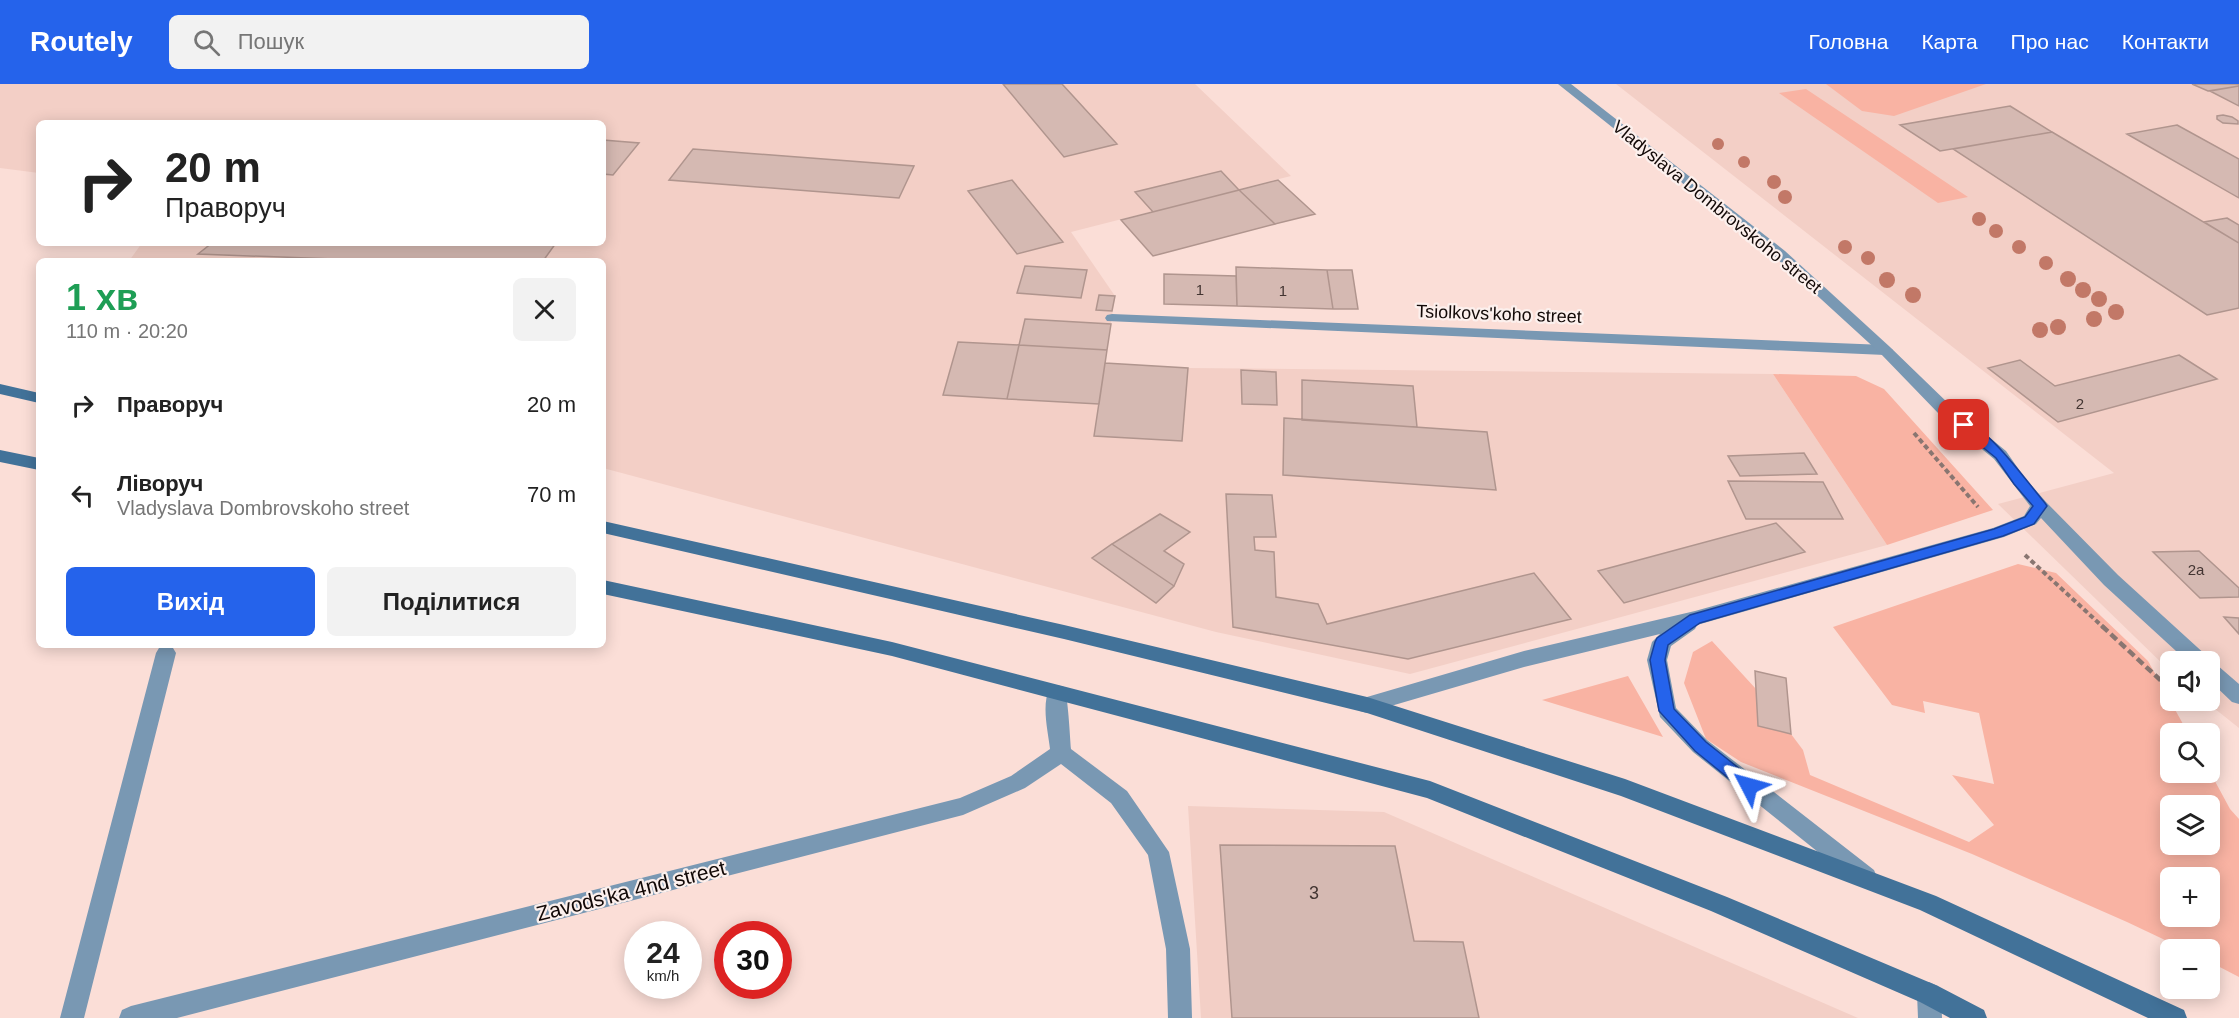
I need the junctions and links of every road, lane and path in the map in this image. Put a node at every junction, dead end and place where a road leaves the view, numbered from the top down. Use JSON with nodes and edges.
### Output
{"nodes":[{"id":1,"x":1564,"y":84,"type":"edge"},
{"id":2,"x":1112,"y":318,"type":"dead end"},
{"id":3,"x":1886,"y":350,"type":"junction"},
{"id":4,"x":0,"y":389,"type":"edge"},
{"id":5,"x":36,"y":397,"type":"edge"},
{"id":6,"x":1914,"y":433,"type":"dead end"},
{"id":7,"x":0,"y":456,"type":"edge"},
{"id":8,"x":36,"y":463,"type":"edge"},
{"id":9,"x":1972,"y":500,"type":"joint"},
{"id":10,"x":2040,"y":506,"type":"junction"},
{"id":11,"x":606,"y":528,"type":"edge"},
{"id":12,"x":1998,"y":532,"type":"junction"},
{"id":13,"x":606,"y":588,"type":"edge"},
{"id":14,"x":1695,"y":618,"type":"junction"},
{"id":15,"x":2189,"y":651,"type":"edge"},
{"id":16,"x":166,"y":653,"type":"dead end"},
{"id":17,"x":2160,"y":679,"type":"edge"},
{"id":18,"x":2220,"y":679,"type":"edge"},
{"id":19,"x":1057,"y":693,"type":"junction"},
{"id":20,"x":2239,"y":696,"type":"edge"},
{"id":21,"x":1367,"y":705,"type":"junction"},
{"id":22,"x":1061,"y":753,"type":"junction"},
{"id":23,"x":1872,"y":882,"type":"junction"},
{"id":24,"x":1930,"y":1006,"type":"edge"},
{"id":25,"x":72,"y":1018,"type":"edge"},
{"id":26,"x":131,"y":1018,"type":"edge"},
{"id":27,"x":1180,"y":1018,"type":"edge"},
{"id":28,"x":1975,"y":1018,"type":"edge"},
{"id":29,"x":2175,"y":1018,"type":"edge"}],
"edges":[{"from":1,"to":3,"type":"street","name":"Vladyslava Dombrovskoho street"},
{"from":2,"to":3,"type":"street","name":"Tsiolkovs'koho street"},
{"from":3,"to":10,"type":"street","name":"Vladyslava Dombrovskoho street"},
{"from":4,"to":5,"type":"street"},
{"from":6,"to":9,"type":"path"},
{"from":7,"to":8,"type":"street"},
{"from":9,"to":12,"type":"path"},
{"from":10,"to":12,"type":"street"},
{"from":10,"to":15,"type":"street","name":"Vladyslava Dombrovskoho street"},
{"from":11,"to":21,"type":"street"},
{"from":12,"to":14,"type":"street"},
{"from":12,"to":17,"type":"path"},
{"from":13,"to":19,"type":"street"},
{"from":14,"to":21,"type":"street"},
{"from":14,"to":23,"type":"street"},
{"from":16,"to":25,"type":"street"},
{"from":18,"to":20,"type":"street"},
{"from":19,"to":22,"type":"street"},
{"from":19,"to":24,"type":"street"},
{"from":21,"to":23,"type":"street"},
{"from":22,"to":26,"type":"street","name":"Zavods'ka 4nd street"},
{"from":22,"to":27,"type":"street"},
{"from":23,"to":29,"type":"street"},
{"from":24,"to":28,"type":"street"}]}
